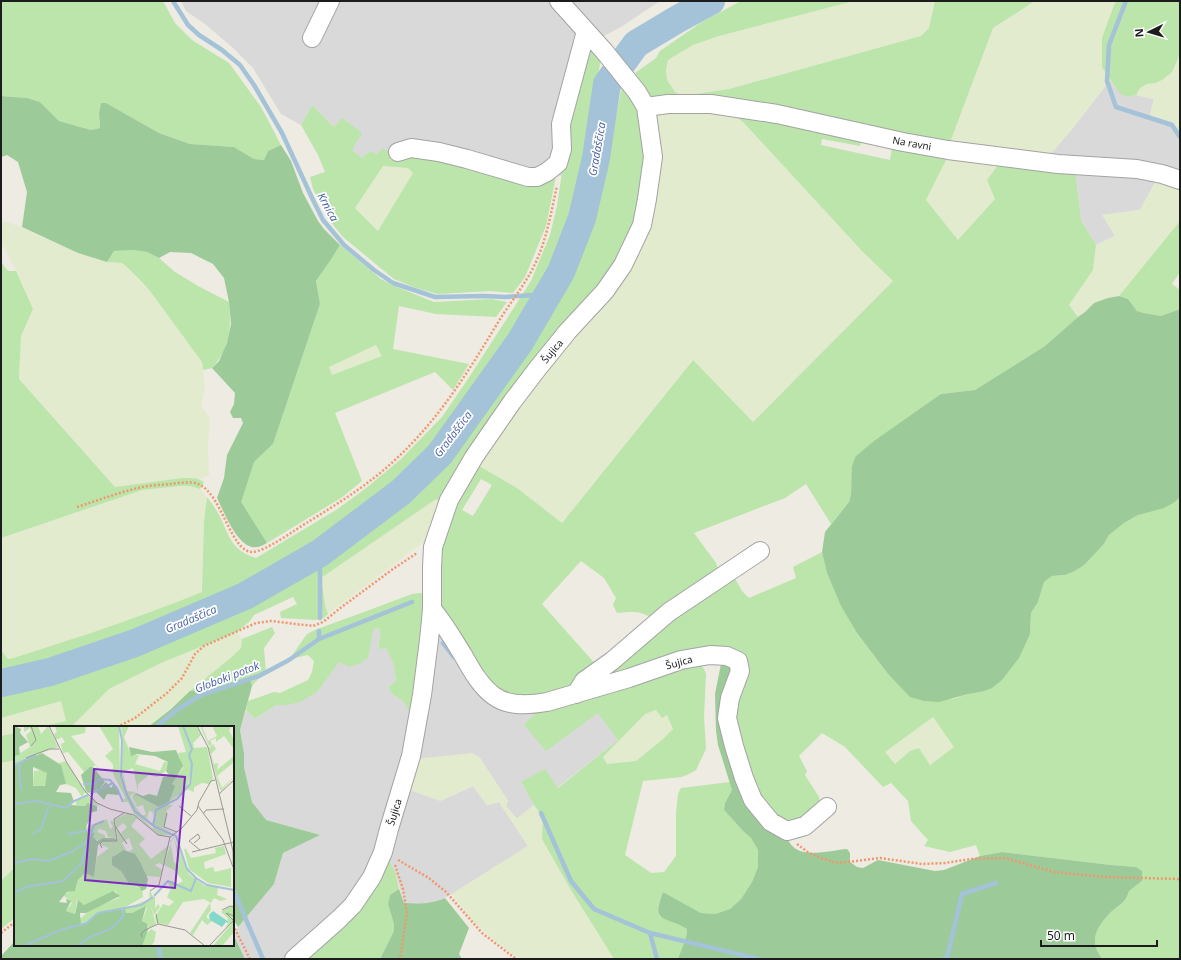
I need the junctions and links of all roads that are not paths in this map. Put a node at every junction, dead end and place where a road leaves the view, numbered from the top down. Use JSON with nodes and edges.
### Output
{"nodes":[{"id":1,"x":330,"y":1,"type":"edge"},
{"id":2,"x":560,"y":1,"type":"edge"},
{"id":3,"x":586,"y":31,"type":"junction"},
{"id":4,"x":312,"y":38,"type":"dead end"},
{"id":5,"x":646,"y":107,"type":"junction"},
{"id":6,"x":398,"y":152,"type":"dead end"},
{"id":7,"x":1180,"y":180,"type":"edge"},
{"id":8,"x":760,"y":551,"type":"dead end"},
{"id":9,"x":432,"y":609,"type":"junction"},
{"id":10,"x":576,"y":694,"type":"junction"},
{"id":11,"x":827,"y":807,"type":"dead end"},
{"id":12,"x":294,"y":959,"type":"edge"}],
"edges":[{"from":1,"to":4,"type":"street"},
{"from":2,"to":3,"type":"street"},
{"from":3,"to":5,"type":"street","name":"Šujica"},
{"from":3,"to":6,"type":"street"},
{"from":5,"to":7,"type":"street","name":"Na ravni"},
{"from":5,"to":9,"type":"street","name":"Šujica"},
{"from":8,"to":10,"type":"street"},
{"from":9,"to":10,"type":"street","name":"Šujica"},
{"from":9,"to":12,"type":"street","name":"Šujica"},
{"from":10,"to":11,"type":"street","name":"Šujica"}]}
